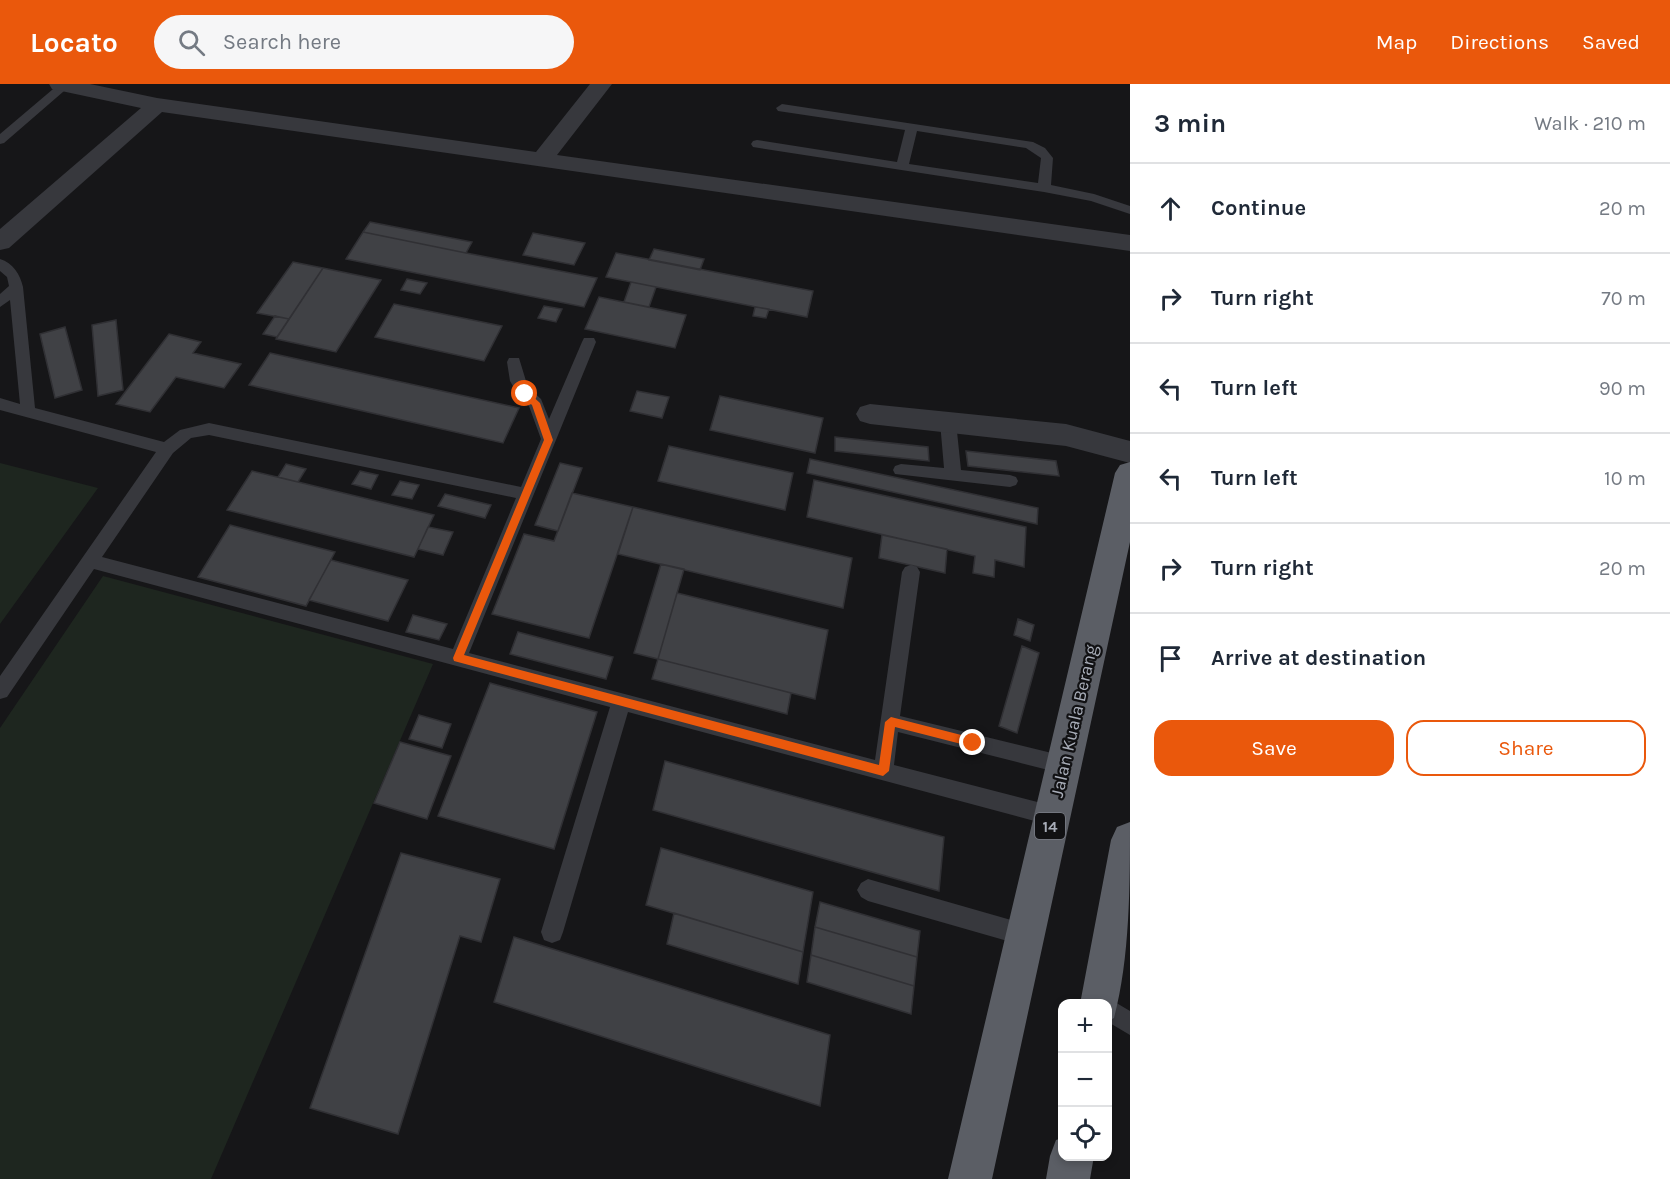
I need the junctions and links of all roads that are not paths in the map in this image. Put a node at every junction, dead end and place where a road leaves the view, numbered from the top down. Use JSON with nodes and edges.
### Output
{"nodes":[{"id":1,"x":601,"y":84,"type":"edge"},
{"id":2,"x":62,"y":85,"type":"edge"},
{"id":3,"x":157,"y":105,"type":"junction"},
{"id":4,"x":782,"y":108,"type":"dead end"},
{"id":5,"x":912,"y":127,"type":"junction"},
{"id":6,"x":0,"y":140,"type":"edge"},
{"id":7,"x":757,"y":144,"type":"dead end"},
{"id":8,"x":542,"y":159,"type":"junction"},
{"id":9,"x":902,"y":167,"type":"junction"},
{"id":10,"x":1044,"y":188,"type":"junction"},
{"id":11,"x":1130,"y":210,"type":"edge"},
{"id":12,"x":0,"y":242,"type":"edge"},
{"id":13,"x":1130,"y":243,"type":"edge"},
{"id":14,"x":0,"y":263,"type":"edge"},
{"id":15,"x":16,"y":286,"type":"junction"},
{"id":16,"x":0,"y":302,"type":"edge"},
{"id":17,"x":590,"y":342,"type":"dead end"},
{"id":18,"x":514,"y":362,"type":"dead end"},
{"id":19,"x":0,"y":405,"type":"edge"},
{"id":20,"x":28,"y":412,"type":"junction"},
{"id":21,"x":870,"y":414,"type":"dead end"},
{"id":22,"x":948,"y":422,"type":"junction"},
{"id":23,"x":549,"y":440,"type":"junction"},
{"id":24,"x":167,"y":449,"type":"junction"},
{"id":25,"x":1130,"y":452,"type":"edge"},
{"id":26,"x":901,"y":470,"type":"dead end"},
{"id":27,"x":1130,"y":473,"type":"edge"},
{"id":28,"x":953,"y":475,"type":"junction"},
{"id":29,"x":1010,"y":481,"type":"dead end"},
{"id":30,"x":526,"y":494,"type":"junction"},
{"id":31,"x":90,"y":561,"type":"junction"},
{"id":32,"x":911,"y":572,"type":"dead end"},
{"id":33,"x":458,"y":658,"type":"junction"},
{"id":34,"x":0,"y":691,"type":"edge"},
{"id":35,"x":621,"y":702,"type":"junction"},
{"id":36,"x":891,"y":722,"type":"junction"},
{"id":37,"x":1064,"y":765,"type":"junction"},
{"id":38,"x":883,"y":771,"type":"junction"},
{"id":39,"x":1053,"y":816,"type":"junction"},
{"id":40,"x":1130,"y":840,"type":"edge"},
{"id":41,"x":867,"y":890,"type":"dead end"},
{"id":42,"x":552,"y":932,"type":"dead end"},
{"id":43,"x":1025,"y":935,"type":"junction"},
{"id":44,"x":1101,"y":999,"type":"edge"},
{"id":45,"x":1112,"y":1012,"type":"edge"},
{"id":46,"x":1130,"y":1024,"type":"edge"},
{"id":47,"x":1071,"y":1161,"type":"edge"},
{"id":48,"x":970,"y":1179,"type":"edge"},
{"id":49,"x":1068,"y":1179,"type":"edge"}],
"edges":[{"from":1,"to":8,"type":"street"},
{"from":2,"to":3,"type":"street"},
{"from":2,"to":6,"type":"lane"},
{"from":3,"to":8,"type":"street"},
{"from":3,"to":12,"type":"street"},
{"from":4,"to":5,"type":"lane"},
{"from":5,"to":9,"type":"lane"},
{"from":5,"to":10,"type":"lane"},
{"from":7,"to":9,"type":"lane"},
{"from":8,"to":13,"type":"street"},
{"from":9,"to":10,"type":"lane"},
{"from":10,"to":11,"type":"lane"},
{"from":14,"to":15,"type":"lane"},
{"from":15,"to":16,"type":"lane"},
{"from":15,"to":20,"type":"lane"},
{"from":17,"to":23,"type":"lane"},
{"from":18,"to":23,"type":"lane"},
{"from":19,"to":20,"type":"lane"},
{"from":20,"to":24,"type":"lane"},
{"from":21,"to":22,"type":"street"},
{"from":22,"to":25,"type":"street"},
{"from":22,"to":28,"type":"lane"},
{"from":23,"to":30,"type":"lane"},
{"from":24,"to":30,"type":"lane"},
{"from":24,"to":31,"type":"lane"},
{"from":26,"to":28,"type":"lane"},
{"from":27,"to":37,"type":"highway","name":"Jalan Kuala Berang","number":"14"},
{"from":28,"to":29,"type":"lane"},
{"from":30,"to":33,"type":"lane"},
{"from":31,"to":33,"type":"lane"},
{"from":31,"to":34,"type":"lane"},
{"from":32,"to":36,"type":"lane"},
{"from":33,"to":35,"type":"lane"},
{"from":35,"to":38,"type":"lane"},
{"from":35,"to":42,"type":"lane"},
{"from":36,"to":37,"type":"lane"},
{"from":36,"to":38,"type":"lane"},
{"from":37,"to":39,"type":"highway","name":"Jalan Kuala Berang","number":"14"},
{"from":38,"to":39,"type":"lane"},
{"from":39,"to":43,"type":"highway","name":"Jalan Kuala Berang","number":"14"},
{"from":40,"to":44,"type":"highway"},
{"from":41,"to":43,"type":"lane"},
{"from":43,"to":48,"type":"highway","name":"Jalan Kuala Berang","number":"14"},
{"from":45,"to":46,"type":"lane"},
{"from":47,"to":49,"type":"highway"}]}
